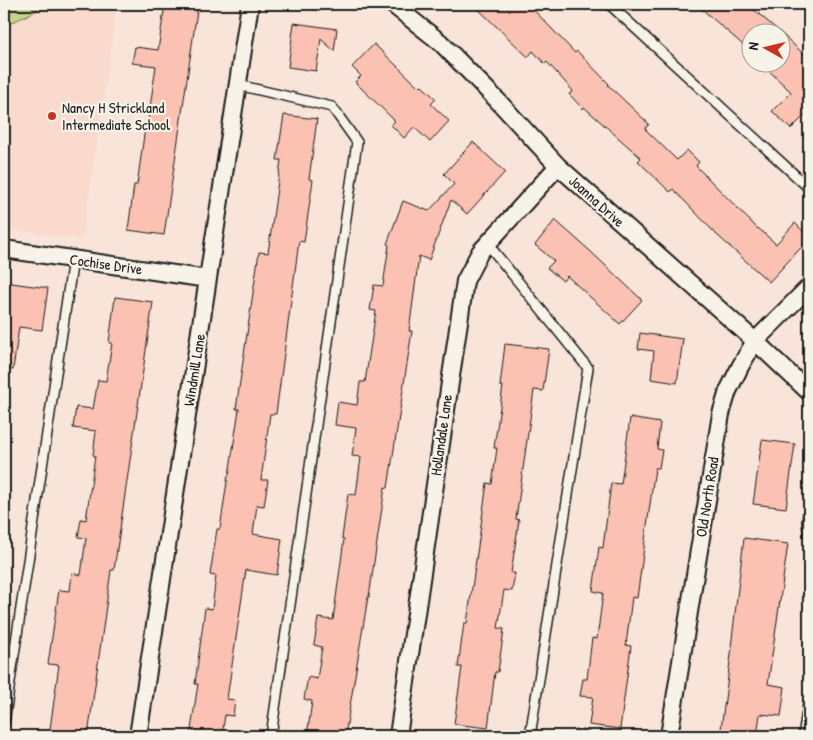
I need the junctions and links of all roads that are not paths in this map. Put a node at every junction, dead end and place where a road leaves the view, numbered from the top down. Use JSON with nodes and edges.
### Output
{"nodes":[{"id":1,"x":250,"y":4,"type":"edge"},
{"id":2,"x":392,"y":4,"type":"edge"},
{"id":3,"x":609,"y":4,"type":"edge"},
{"id":4,"x":238,"y":85,"type":"junction"},
{"id":5,"x":558,"y":166,"type":"junction"},
{"id":6,"x":809,"y":188,"type":"edge"},
{"id":7,"x":487,"y":243,"type":"junction"},
{"id":8,"x":4,"y":249,"type":"edge"},
{"id":9,"x":73,"y":259,"type":"junction"},
{"id":10,"x":208,"y":279,"type":"junction"},
{"id":11,"x":809,"y":287,"type":"edge"},
{"id":12,"x":755,"y":341,"type":"junction"},
{"id":13,"x":809,"y":392,"type":"edge"},
{"id":14,"x":809,"y":507,"type":"edge"},
{"id":15,"x":809,"y":535,"type":"edge"},
{"id":16,"x":809,"y":699,"type":"edge"},
{"id":17,"x":4,"y":722,"type":"edge"},
{"id":18,"x":138,"y":736,"type":"edge"},
{"id":19,"x":271,"y":736,"type":"edge"},
{"id":20,"x":398,"y":736,"type":"edge"},
{"id":21,"x":530,"y":736,"type":"edge"},
{"id":22,"x":669,"y":736,"type":"edge"},
{"id":23,"x":804,"y":736,"type":"edge"}],
"edges":[{"from":1,"to":4,"type":"street","name":"Windmill Lane"},
{"from":2,"to":5,"type":"street","name":"Joanna Drive"},
{"from":3,"to":6,"type":"lane"},
{"from":4,"to":10,"type":"street","name":"Windmill Lane"},
{"from":4,"to":19,"type":"lane"},
{"from":5,"to":7,"type":"street","name":"Hollandale Lane"},
{"from":5,"to":12,"type":"street","name":"Joanna Drive"},
{"from":7,"to":20,"type":"street","name":"Hollandale Lane"},
{"from":7,"to":21,"type":"lane"},
{"from":8,"to":9,"type":"street","name":"Cochise Drive"},
{"from":9,"to":10,"type":"street","name":"Cochise Drive"},
{"from":9,"to":17,"type":"lane"},
{"from":10,"to":18,"type":"street","name":"Windmill Lane"},
{"from":11,"to":12,"type":"street","name":"Old North Road"},
{"from":12,"to":13,"type":"street","name":"Joanna Drive"},
{"from":12,"to":22,"type":"street","name":"Old North Road"},
{"from":14,"to":15,"type":"lane"},
{"from":16,"to":23,"type":"lane"}]}
